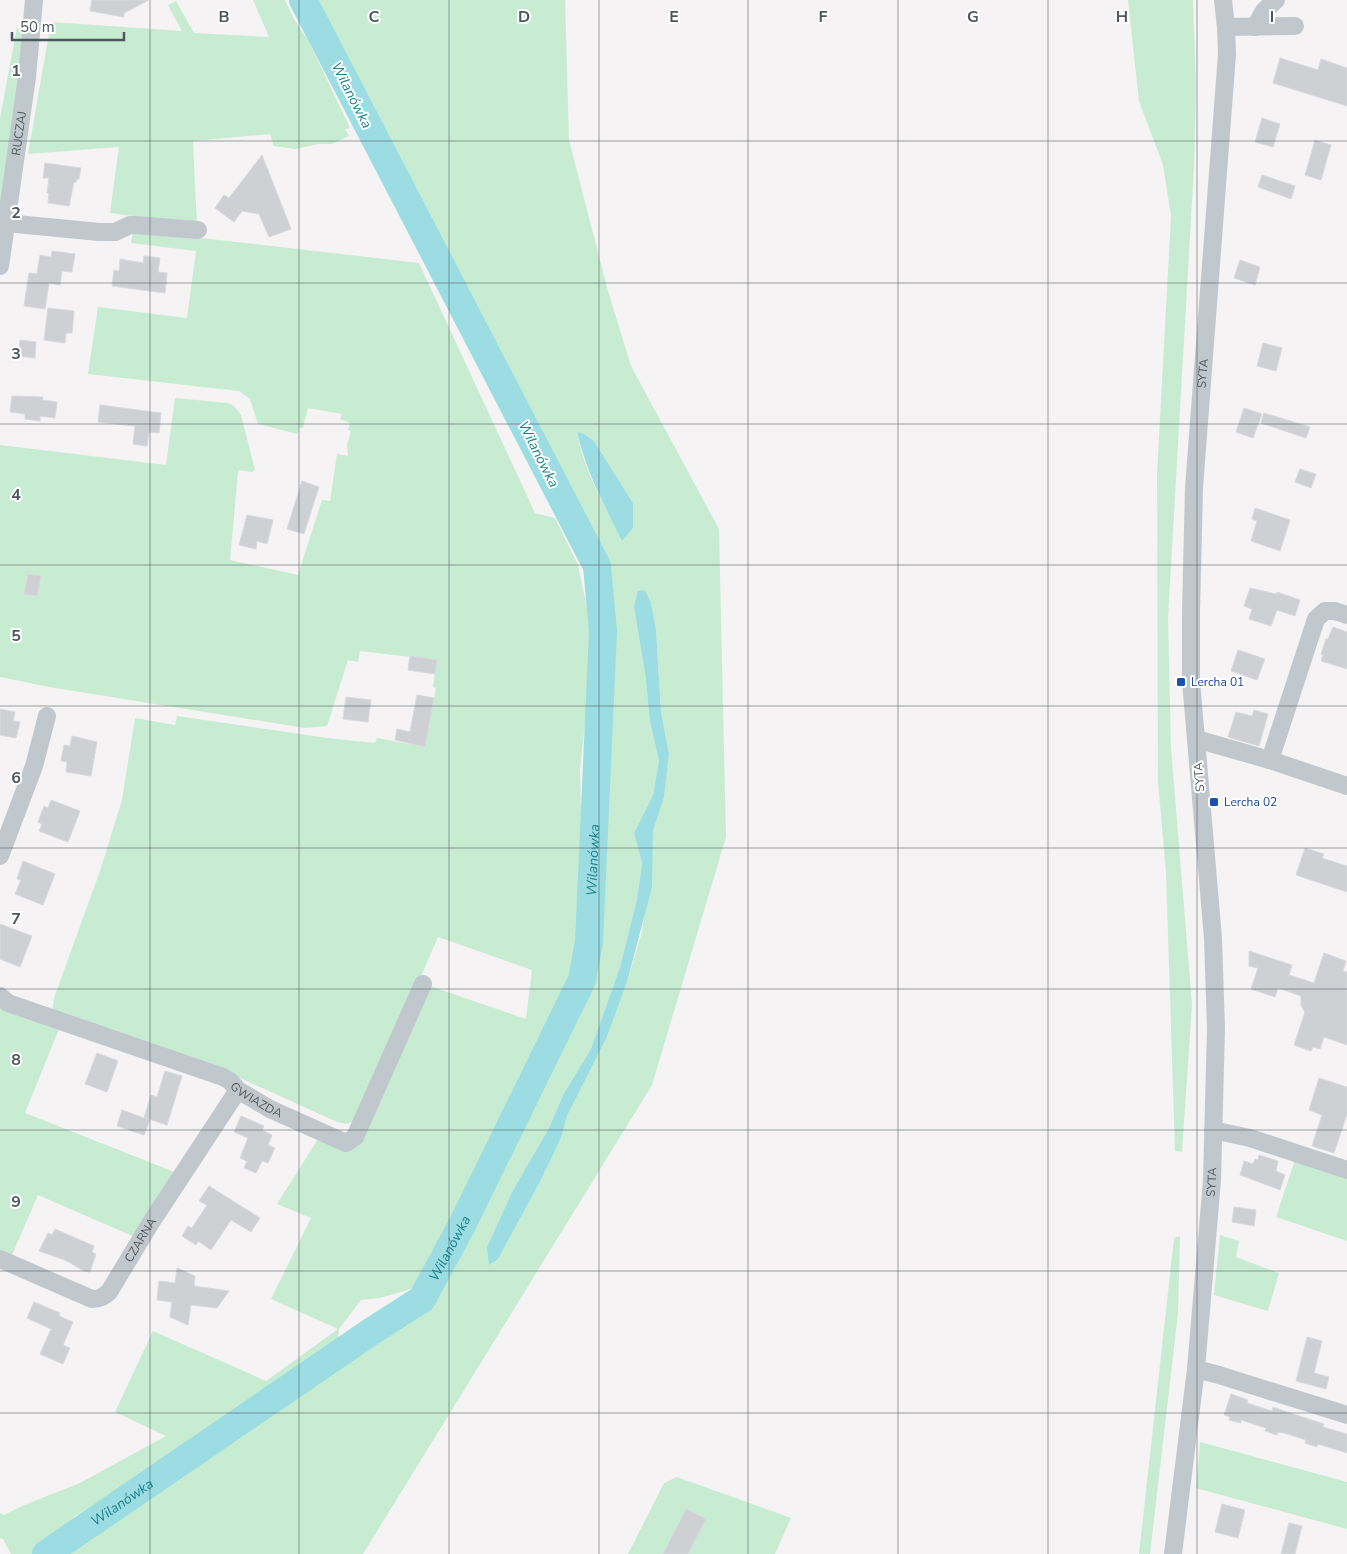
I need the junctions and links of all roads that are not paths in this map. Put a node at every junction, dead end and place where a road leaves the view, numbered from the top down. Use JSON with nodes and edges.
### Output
{"nodes":[{"id":1,"x":34,"y":0,"type":"edge"},
{"id":2,"x":1223,"y":0,"type":"edge"},
{"id":3,"x":1276,"y":0,"type":"edge"},
{"id":4,"x":1295,"y":26,"type":"dead end"},
{"id":5,"x":1226,"y":27,"type":"junction"},
{"id":6,"x":1255,"y":27,"type":"junction"},
{"id":7,"x":6,"y":223,"type":"junction"},
{"id":8,"x":198,"y":230,"type":"dead end"},
{"id":9,"x":0,"y":266,"type":"edge"},
{"id":10,"x":1347,"y":615,"type":"edge"},
{"id":11,"x":47,"y":716,"type":"dead end"},
{"id":12,"x":1196,"y":739,"type":"junction"},
{"id":13,"x":1270,"y":760,"type":"junction"},
{"id":14,"x":1347,"y":786,"type":"edge"},
{"id":15,"x":0,"y":856,"type":"edge"},
{"id":16,"x":423,"y":984,"type":"dead end"},
{"id":17,"x":0,"y":996,"type":"edge"},
{"id":18,"x":238,"y":1090,"type":"junction"},
{"id":19,"x":1214,"y":1130,"type":"junction"},
{"id":20,"x":1347,"y":1170,"type":"edge"},
{"id":21,"x":0,"y":1259,"type":"edge"},
{"id":22,"x":1196,"y":1369,"type":"junction"},
{"id":23,"x":1347,"y":1415,"type":"edge"},
{"id":24,"x":1174,"y":1554,"type":"edge"}],
"edges":[{"from":1,"to":7,"type":"street","name":"RUCZAJ"},
{"from":2,"to":5,"type":"street","name":"SYTA"},
{"from":3,"to":6,"type":"street"},
{"from":4,"to":6,"type":"street"},
{"from":5,"to":6,"type":"street"},
{"from":5,"to":12,"type":"street","name":"SYTA"},
{"from":7,"to":8,"type":"street"},
{"from":7,"to":9,"type":"street","name":"RUCZAJ"},
{"from":10,"to":13,"type":"street"},
{"from":11,"to":15,"type":"street"},
{"from":12,"to":13,"type":"street"},
{"from":12,"to":19,"type":"street","name":"SYTA"},
{"from":13,"to":14,"type":"street"},
{"from":16,"to":18,"type":"street","name":"GWIAZDA"},
{"from":17,"to":18,"type":"street","name":"GWIAZDA"},
{"from":18,"to":21,"type":"street","name":"CZARNA"},
{"from":19,"to":20,"type":"street"},
{"from":19,"to":22,"type":"street","name":"SYTA"},
{"from":22,"to":23,"type":"street"},
{"from":22,"to":24,"type":"street","name":"SYTA"}]}
